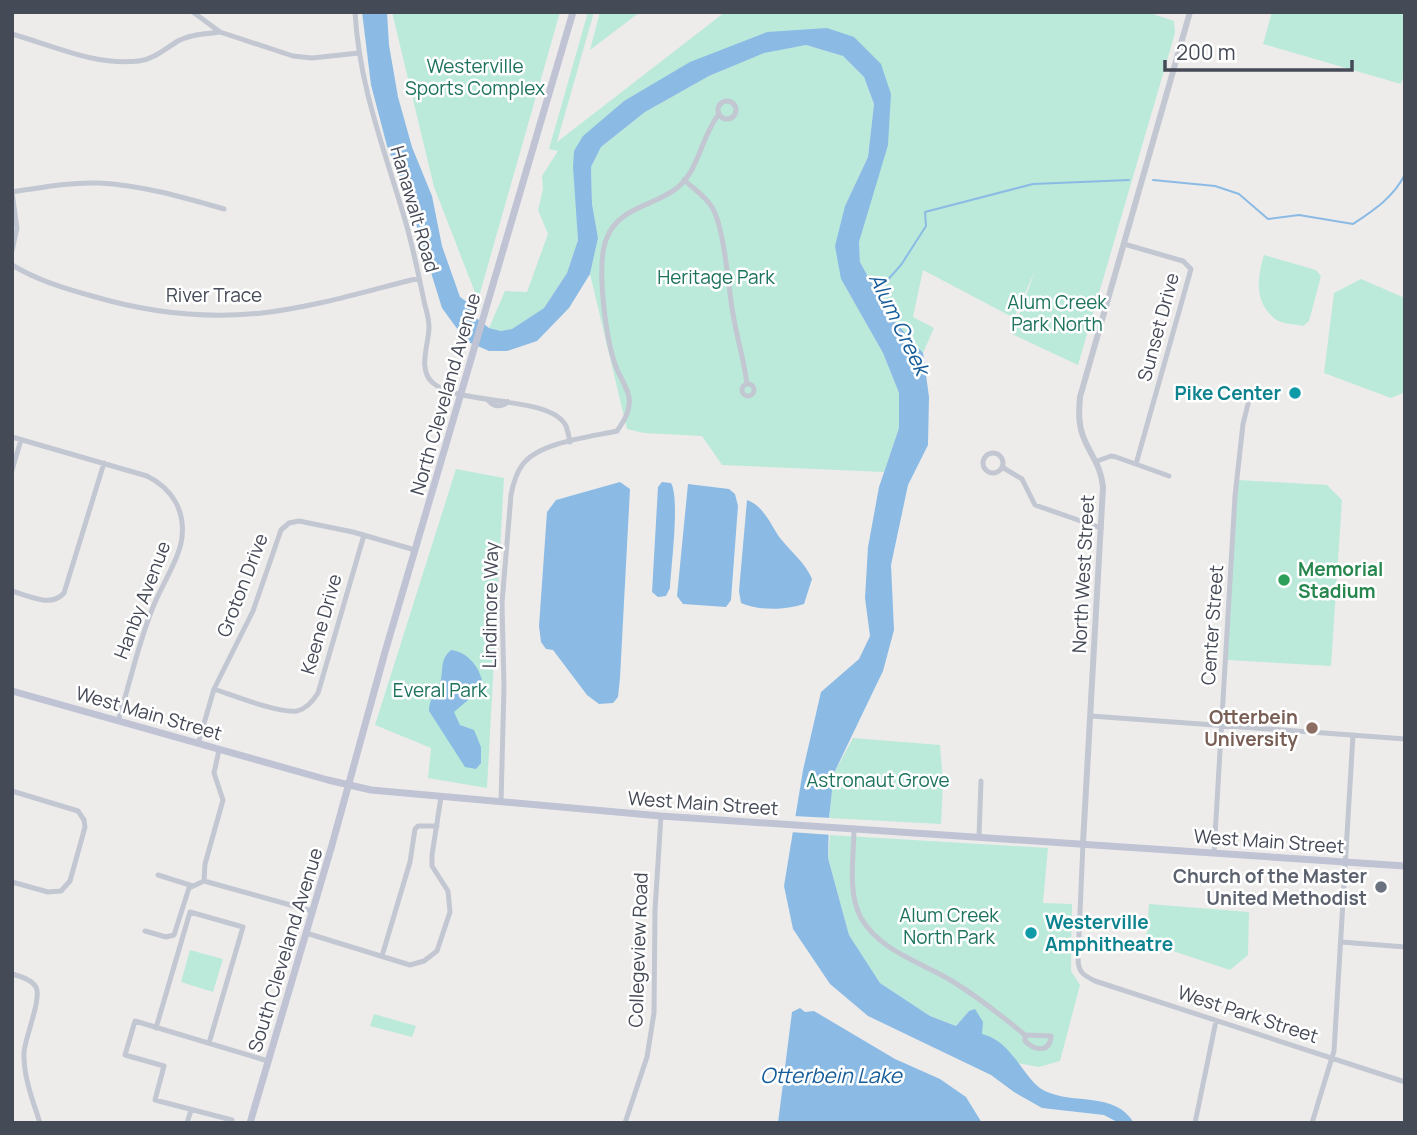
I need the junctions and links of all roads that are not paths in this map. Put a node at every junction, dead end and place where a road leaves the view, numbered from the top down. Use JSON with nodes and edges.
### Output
{"nodes":[{"id":1,"x":193,"y":12,"type":"edge"},
{"id":2,"x":355,"y":12,"type":"edge"},
{"id":3,"x":573,"y":12,"type":"edge"},
{"id":4,"x":1190,"y":12,"type":"edge"},
{"id":5,"x":220,"y":32,"type":"junction"},
{"id":6,"x":12,"y":34,"type":"edge"},
{"id":7,"x":359,"y":53,"type":"junction"},
{"id":8,"x":719,"y":114,"type":"dead end"},
{"id":9,"x":684,"y":180,"type":"junction"},
{"id":10,"x":12,"y":192,"type":"edge"},
{"id":11,"x":224,"y":209,"type":"dead end"},
{"id":12,"x":1124,"y":244,"type":"junction"},
{"id":13,"x":12,"y":251,"type":"edge"},
{"id":14,"x":12,"y":265,"type":"edge"},
{"id":15,"x":419,"y":278,"type":"junction"},
{"id":16,"x":747,"y":384,"type":"dead end"},
{"id":17,"x":461,"y":394,"type":"junction"},
{"id":18,"x":1249,"y":400,"type":"dead end"},
{"id":19,"x":12,"y":437,"type":"edge"},
{"id":20,"x":21,"y":439,"type":"junction"},
{"id":21,"x":570,"y":442,"type":"junction"},
{"id":22,"x":1097,"y":461,"type":"junction"},
{"id":23,"x":104,"y":463,"type":"junction"},
{"id":24,"x":1136,"y":464,"type":"junction"},
{"id":25,"x":1002,"y":467,"type":"dead end"},
{"id":26,"x":12,"y":470,"type":"edge"},
{"id":27,"x":1169,"y":476,"type":"dead end"},
{"id":28,"x":1101,"y":528,"type":"junction"},
{"id":29,"x":364,"y":535,"type":"junction"},
{"id":30,"x":415,"y":550,"type":"junction"},
{"id":31,"x":12,"y":591,"type":"edge"},
{"id":32,"x":214,"y":689,"type":"junction"},
{"id":33,"x":12,"y":691,"type":"edge"},
{"id":34,"x":1091,"y":716,"type":"junction"},
{"id":35,"x":118,"y":721,"type":"junction"},
{"id":36,"x":1222,"y":725,"type":"junction"},
{"id":37,"x":1353,"y":735,"type":"junction"},
{"id":38,"x":1405,"y":739,"type":"edge"},
{"id":39,"x":198,"y":744,"type":"junction"},
{"id":40,"x":219,"y":750,"type":"junction"},
{"id":41,"x":981,"y":781,"type":"dead end"},
{"id":42,"x":348,"y":785,"type":"junction"},
{"id":43,"x":12,"y":790,"type":"edge"},
{"id":44,"x":441,"y":796,"type":"junction"},
{"id":45,"x":501,"y":802,"type":"junction"},
{"id":46,"x":661,"y":816,"type":"junction"},
{"id":47,"x":437,"y":827,"type":"junction"},
{"id":48,"x":854,"y":828,"type":"junction"},
{"id":49,"x":979,"y":837,"type":"junction"},
{"id":50,"x":1083,"y":843,"type":"junction"},
{"id":51,"x":1214,"y":853,"type":"junction"},
{"id":52,"x":1345,"y":862,"type":"junction"},
{"id":53,"x":1405,"y":866,"type":"edge"},
{"id":54,"x":158,"y":875,"type":"dead end"},
{"id":55,"x":204,"y":881,"type":"junction"},
{"id":56,"x":12,"y":882,"type":"edge"},
{"id":57,"x":193,"y":886,"type":"junction"},
{"id":58,"x":312,"y":911,"type":"junction"},
{"id":59,"x":145,"y":931,"type":"dead end"},
{"id":60,"x":306,"y":933,"type":"junction"},
{"id":61,"x":1341,"y":942,"type":"junction"},
{"id":62,"x":1405,"y":947,"type":"edge"},
{"id":63,"x":382,"y":956,"type":"junction"},
{"id":64,"x":12,"y":974,"type":"edge"},
{"id":65,"x":1216,"y":1021,"type":"junction"},
{"id":66,"x":156,"y":1028,"type":"junction"},
{"id":67,"x":1025,"y":1035,"type":"junction"},
{"id":68,"x":209,"y":1043,"type":"junction"},
{"id":69,"x":1333,"y":1058,"type":"junction"},
{"id":70,"x":268,"y":1061,"type":"junction"},
{"id":71,"x":1405,"y":1082,"type":"edge"},
{"id":72,"x":191,"y":1110,"type":"junction"},
{"id":73,"x":232,"y":1120,"type":"dead end"},
{"id":74,"x":40,"y":1123,"type":"edge"},
{"id":75,"x":187,"y":1123,"type":"edge"},
{"id":76,"x":250,"y":1123,"type":"edge"},
{"id":77,"x":625,"y":1123,"type":"edge"},
{"id":78,"x":1195,"y":1123,"type":"edge"},
{"id":79,"x":1312,"y":1123,"type":"edge"}],
"edges":[{"from":1,"to":5,"type":"street"},
{"from":2,"to":7,"type":"street","name":"Hanawalt Road"},
{"from":3,"to":17,"type":"main road","name":"North Cleveland Avenue"},
{"from":4,"to":12,"type":"street","name":"North West Street"},
{"from":5,"to":6,"type":"street"},
{"from":5,"to":7,"type":"street"},
{"from":7,"to":15,"type":"street","name":"Hanawalt Road"},
{"from":8,"to":9,"type":"street"},
{"from":9,"to":16,"type":"street"},
{"from":9,"to":21,"type":"street","name":"Lindimore Way"},
{"from":10,"to":11,"type":"street"},
{"from":10,"to":13,"type":"street"},
{"from":12,"to":22,"type":"street","name":"North West Street"},
{"from":12,"to":24,"type":"street","name":"Sunset Drive"},
{"from":14,"to":15,"type":"street","name":"River Trace"},
{"from":15,"to":17,"type":"street","name":"Hanawalt Road"},
{"from":17,"to":21,"type":"street"},
{"from":17,"to":30,"type":"main road","name":"North Cleveland Avenue"},
{"from":18,"to":36,"type":"street","name":"Center Street"},
{"from":19,"to":20,"type":"street","name":"Hanby Avenue"},
{"from":20,"to":23,"type":"street","name":"Hanby Avenue"},
{"from":20,"to":26,"type":"street"},
{"from":21,"to":45,"type":"street","name":"Lindimore Way"},
{"from":22,"to":24,"type":"street"},
{"from":22,"to":28,"type":"street","name":"North West Street"},
{"from":23,"to":31,"type":"street"},
{"from":23,"to":35,"type":"street","name":"Hanby Avenue"},
{"from":24,"to":27,"type":"street"},
{"from":25,"to":28,"type":"street"},
{"from":28,"to":34,"type":"street","name":"North West Street"},
{"from":29,"to":30,"type":"street","name":"Groton Drive"},
{"from":29,"to":32,"type":"street","name":"Groton Drive"},
{"from":29,"to":32,"type":"street","name":"Keene Drive"},
{"from":30,"to":42,"type":"main road","name":"North Cleveland Avenue"},
{"from":32,"to":39,"type":"street","name":"Groton Drive"},
{"from":33,"to":35,"type":"main road","name":"West Main Street"},
{"from":34,"to":36,"type":"street"},
{"from":34,"to":50,"type":"street","name":"North West Street"},
{"from":35,"to":39,"type":"main road","name":"West Main Street"},
{"from":36,"to":37,"type":"street"},
{"from":36,"to":51,"type":"street","name":"Center Street"},
{"from":37,"to":38,"type":"street"},
{"from":37,"to":52,"type":"street"},
{"from":39,"to":40,"type":"main road","name":"West Main Street"},
{"from":40,"to":42,"type":"main road","name":"West Main Street"},
{"from":40,"to":55,"type":"street"},
{"from":41,"to":49,"type":"street"},
{"from":42,"to":44,"type":"main road","name":"West Main Street"},
{"from":42,"to":58,"type":"main road","name":"South Cleveland Avenue"},
{"from":43,"to":56,"type":"street"},
{"from":44,"to":45,"type":"main road","name":"West Main Street"},
{"from":44,"to":47,"type":"street"},
{"from":45,"to":46,"type":"main road","name":"West Main Street"},
{"from":46,"to":48,"type":"main road","name":"West Main Street"},
{"from":46,"to":77,"type":"street","name":"Collegeview Road"},
{"from":47,"to":63,"type":"street"},
{"from":47,"to":63,"type":"street"},
{"from":48,"to":49,"type":"main road","name":"West Main Street"},
{"from":48,"to":67,"type":"street"},
{"from":49,"to":50,"type":"main road","name":"West Main Street"},
{"from":50,"to":51,"type":"main road","name":"West Main Street"},
{"from":50,"to":65,"type":"street","name":"West Park Street"},
{"from":51,"to":52,"type":"main road","name":"West Main Street"},
{"from":52,"to":53,"type":"main road","name":"West Main Street"},
{"from":52,"to":61,"type":"street"},
{"from":54,"to":57,"type":"street"},
{"from":55,"to":57,"type":"street"},
{"from":55,"to":58,"type":"street"},
{"from":57,"to":59,"type":"street"},
{"from":58,"to":60,"type":"main road","name":"South Cleveland Avenue"},
{"from":60,"to":63,"type":"street"},
{"from":60,"to":70,"type":"main road","name":"South Cleveland Avenue"},
{"from":61,"to":62,"type":"street"},
{"from":61,"to":69,"type":"street"},
{"from":64,"to":74,"type":"street"},
{"from":65,"to":69,"type":"street","name":"West Park Street"},
{"from":65,"to":78,"type":"street"},
{"from":66,"to":68,"type":"street"},
{"from":66,"to":68,"type":"street"},
{"from":66,"to":72,"type":"street"},
{"from":67,"to":67,"type":"street"},
{"from":68,"to":70,"type":"street"},
{"from":69,"to":71,"type":"street","name":"West Park Street"},
{"from":69,"to":79,"type":"street"},
{"from":70,"to":76,"type":"main road","name":"South Cleveland Avenue"},
{"from":72,"to":73,"type":"street"},
{"from":72,"to":75,"type":"street"}]}
